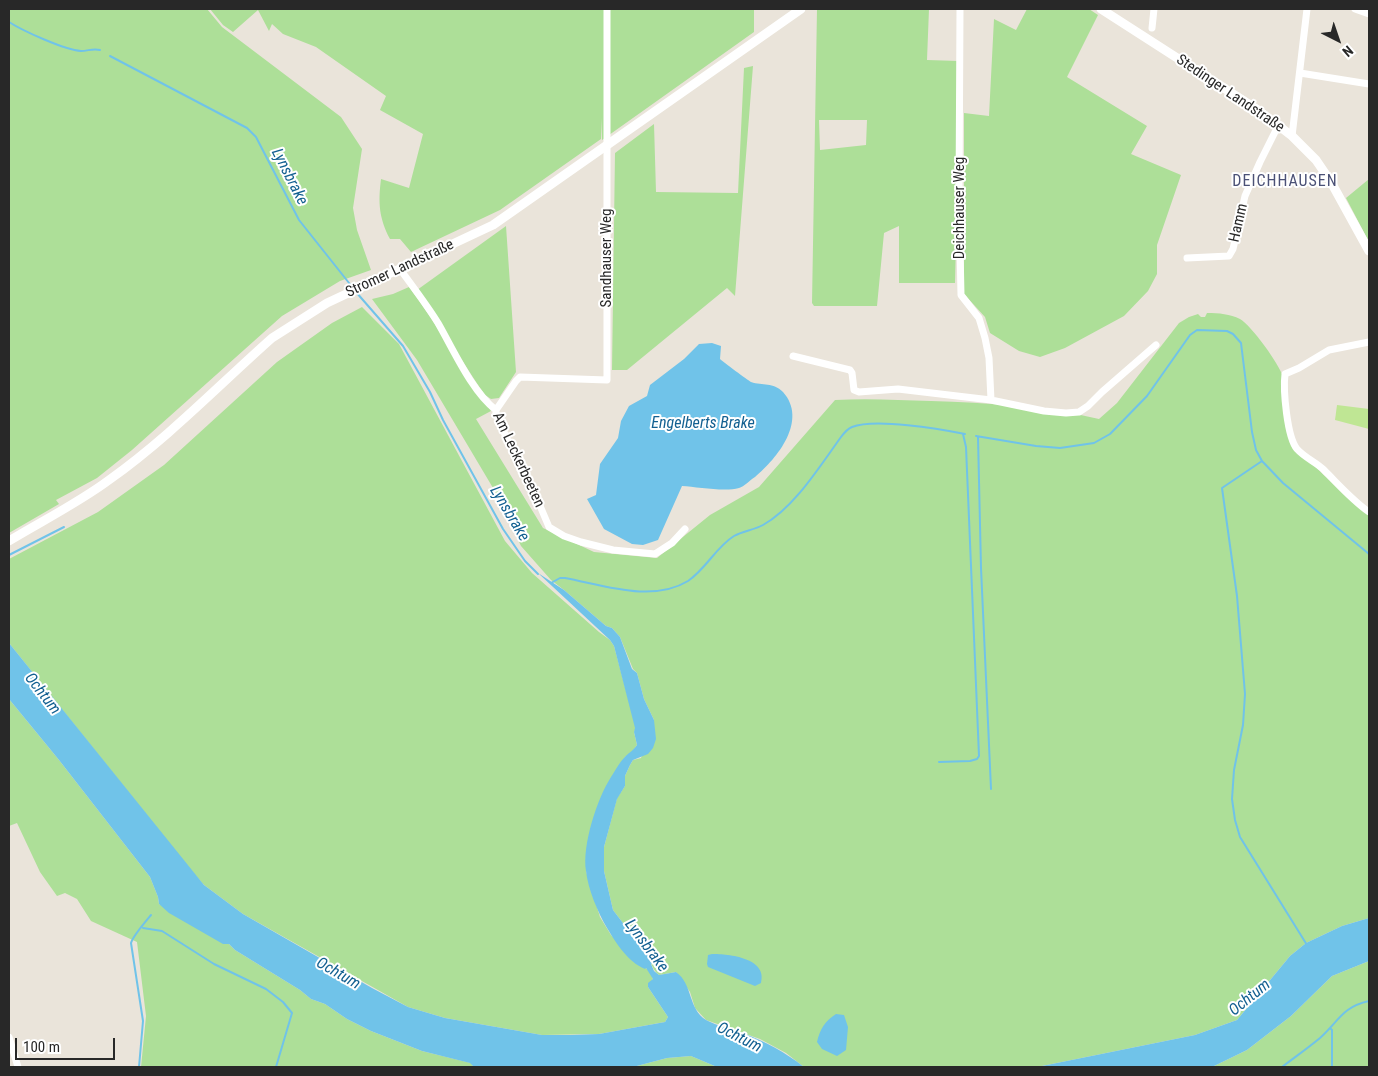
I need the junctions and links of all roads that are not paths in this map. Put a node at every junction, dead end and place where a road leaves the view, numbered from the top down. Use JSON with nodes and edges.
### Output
{"nodes":[{"id":1,"x":606,"y":9,"type":"edge"},
{"id":2,"x":801,"y":9,"type":"edge"},
{"id":3,"x":960,"y":9,"type":"edge"},
{"id":4,"x":1101,"y":9,"type":"edge"},
{"id":5,"x":1154,"y":9,"type":"edge"},
{"id":6,"x":1307,"y":9,"type":"edge"},
{"id":7,"x":1355,"y":9,"type":"edge"},
{"id":8,"x":1369,"y":14,"type":"edge"},
{"id":9,"x":1152,"y":28,"type":"dead end"},
{"id":10,"x":1300,"y":73,"type":"junction"},
{"id":11,"x":1369,"y":84,"type":"edge"},
{"id":12,"x":1279,"y":124,"type":"junction"},
{"id":13,"x":1292,"y":136,"type":"junction"},
{"id":14,"x":608,"y":144,"type":"junction"},
{"id":15,"x":1369,"y":251,"type":"edge"},
{"id":16,"x":1187,"y":258,"type":"dead end"},
{"id":17,"x":400,"y":269,"type":"junction"},
{"id":18,"x":1369,"y":342,"type":"edge"},
{"id":19,"x":1156,"y":345,"type":"dead end"},
{"id":20,"x":793,"y":356,"type":"dead end"},
{"id":21,"x":991,"y":400,"type":"junction"},
{"id":22,"x":496,"y":410,"type":"junction"},
{"id":23,"x":1369,"y":512,"type":"edge"},
{"id":24,"x":685,"y":529,"type":"dead end"},
{"id":25,"x":9,"y":541,"type":"edge"},
{"id":26,"x":9,"y":1038,"type":"edge"},
{"id":27,"x":18,"y":1067,"type":"edge"}],
"edges":[{"from":1,"to":14,"type":"street","name":"Sandhauser Weg"},
{"from":2,"to":14,"type":"main road","name":"Stromer Landstraße"},
{"from":3,"to":21,"type":"street","name":"Deichhauser Weg"},
{"from":4,"to":12,"type":"main road","name":"Stedinger Landstraße"},
{"from":5,"to":9,"type":"street"},
{"from":6,"to":10,"type":"street"},
{"from":7,"to":8,"type":"street"},
{"from":10,"to":11,"type":"street"},
{"from":10,"to":13,"type":"street"},
{"from":12,"to":13,"type":"main road","name":"Stedinger Landstraße"},
{"from":12,"to":16,"type":"street","name":"Hamm"},
{"from":13,"to":15,"type":"main road","name":"Stedinger Landstraße"},
{"from":14,"to":17,"type":"main road","name":"Stromer Landstraße"},
{"from":14,"to":22,"type":"street","name":"Sandhauser Weg"},
{"from":17,"to":22,"type":"street","name":"Am Leckerbeeten"},
{"from":17,"to":25,"type":"main road","name":"Stromer Landstraße"},
{"from":18,"to":23,"type":"street"},
{"from":19,"to":21,"type":"street"},
{"from":20,"to":21,"type":"street"},
{"from":22,"to":24,"type":"street","name":"Am Leckerbeeten"},
{"from":26,"to":27,"type":"street"}]}
